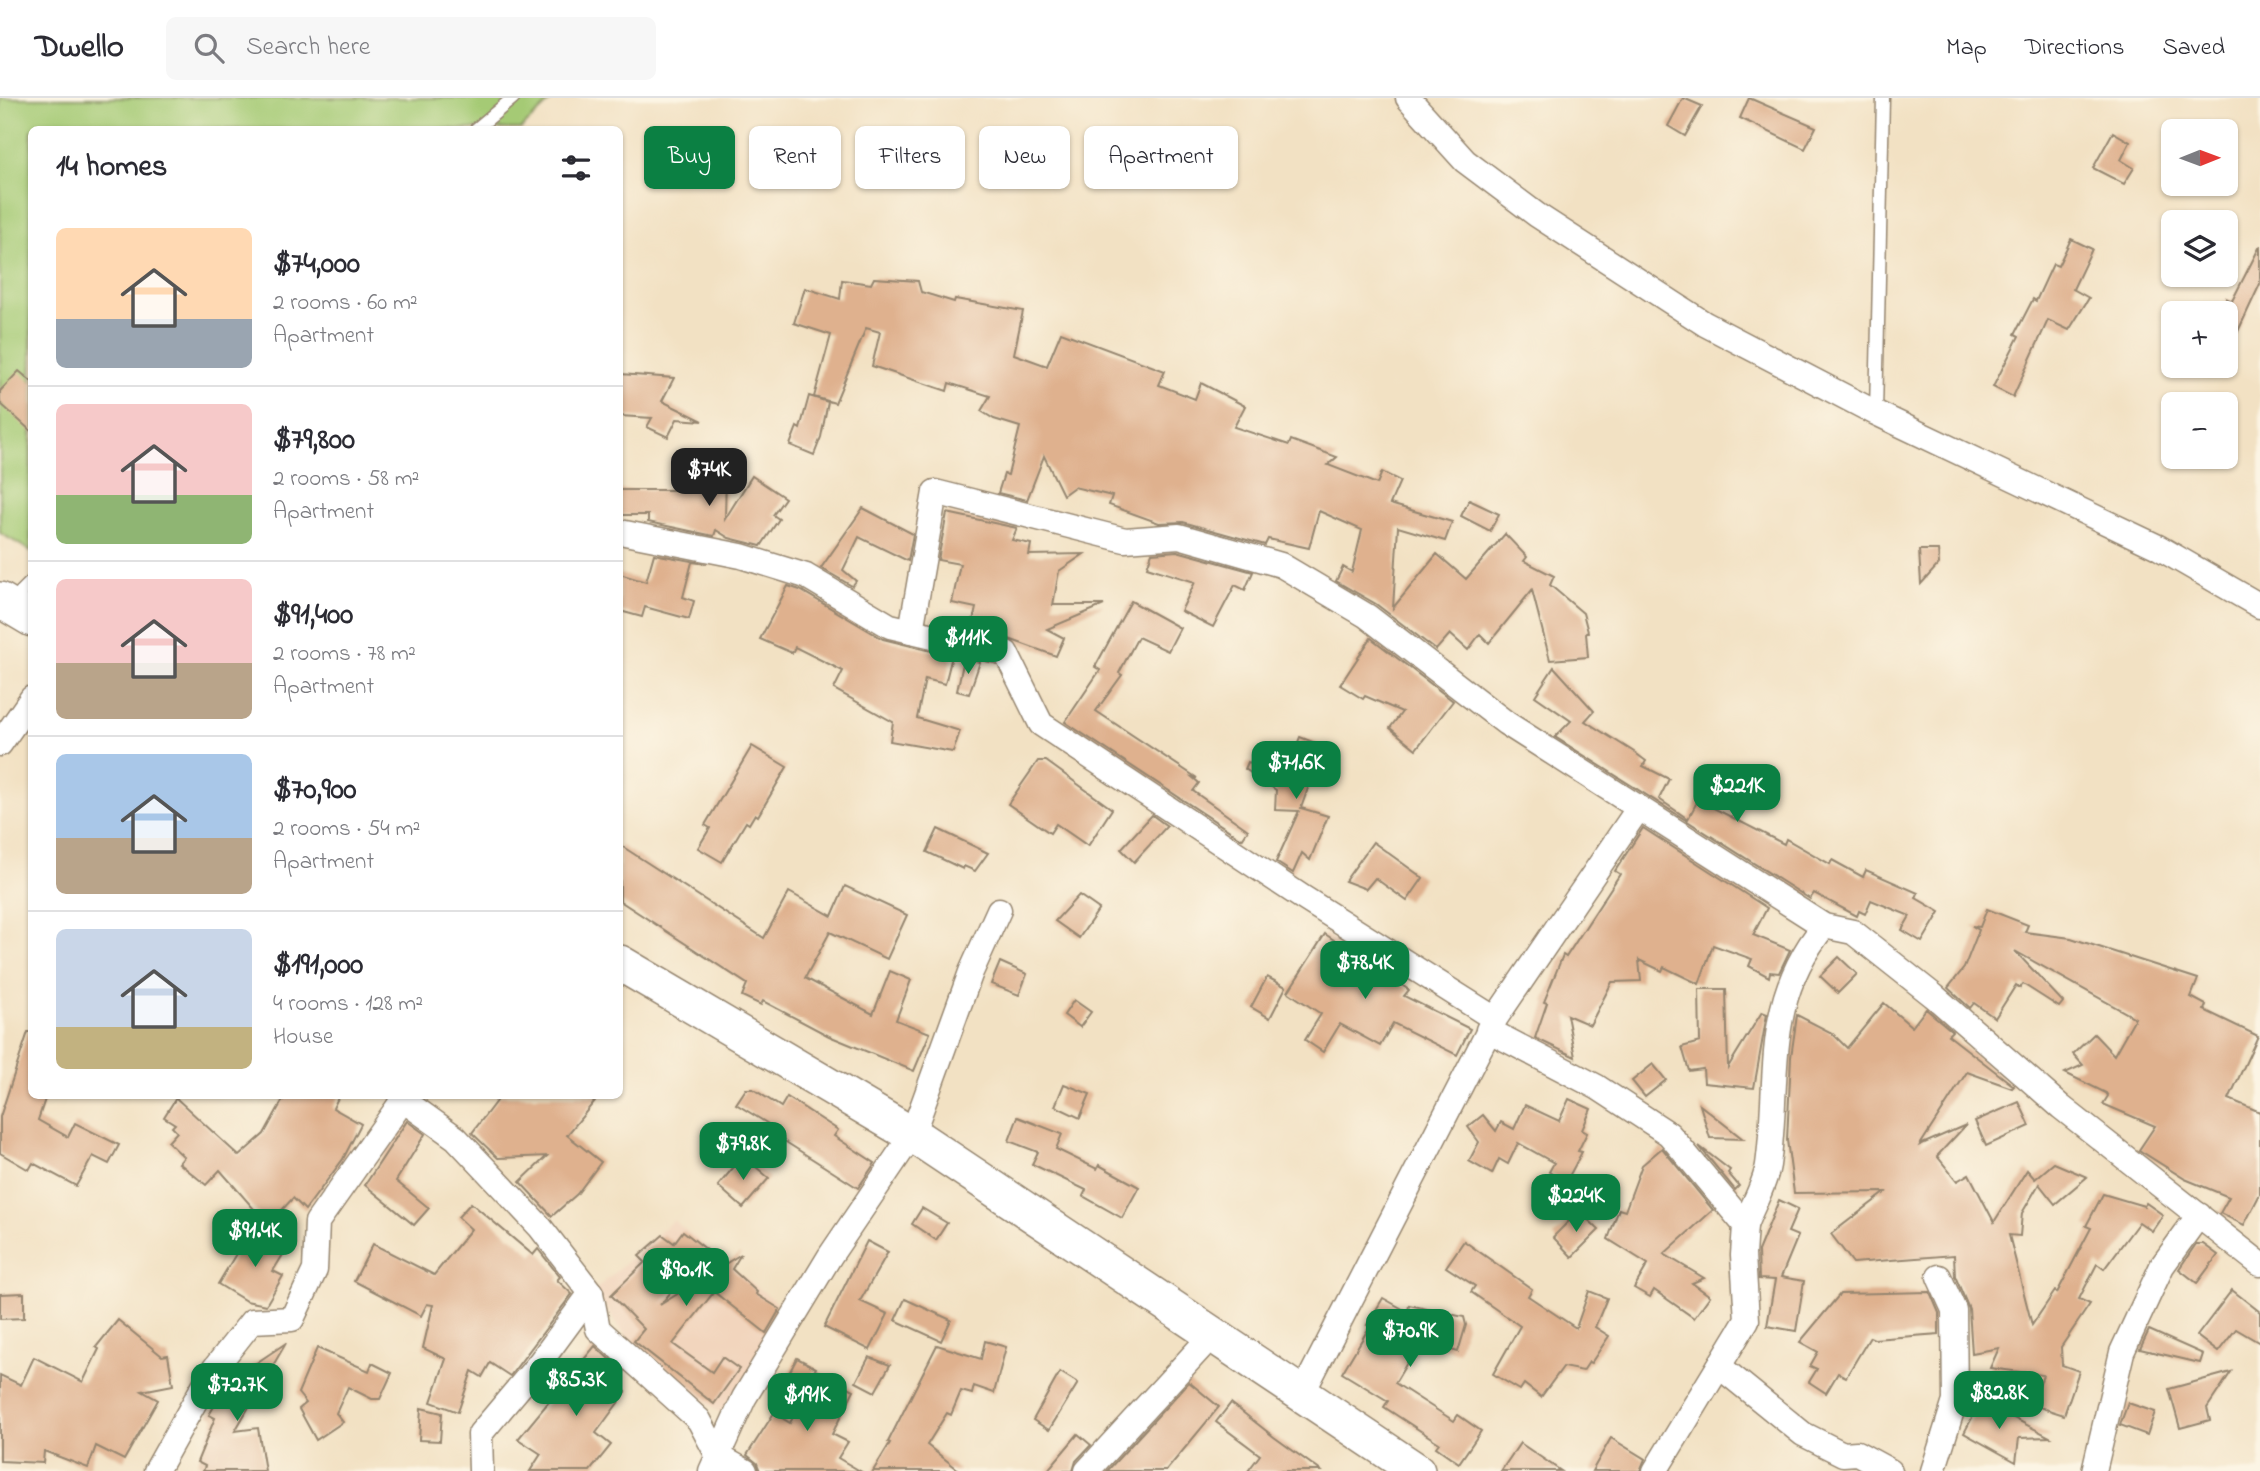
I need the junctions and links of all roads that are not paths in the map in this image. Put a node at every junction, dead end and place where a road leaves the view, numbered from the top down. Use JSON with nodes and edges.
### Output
{"nodes":[{"id":1,"x":513,"y":98,"type":"edge"},
{"id":2,"x":1408,"y":98,"type":"edge"},
{"id":3,"x":1883,"y":98,"type":"edge"},
{"id":4,"x":480,"y":126,"type":"edge"},
{"id":5,"x":1876,"y":413,"type":"junction"},
{"id":6,"x":623,"y":533,"type":"edge"},
{"id":7,"x":28,"y":587,"type":"edge"},
{"id":8,"x":2260,"y":606,"type":"edge"},
{"id":9,"x":13,"y":608,"type":"edge"},
{"id":10,"x":911,"y":631,"type":"junction"},
{"id":11,"x":28,"y":704,"type":"edge"},
{"id":12,"x":0,"y":744,"type":"edge"},
{"id":13,"x":1638,"y":809,"type":"junction"},
{"id":14,"x":999,"y":909,"type":"dead end"},
{"id":15,"x":1824,"y":926,"type":"junction"},
{"id":16,"x":623,"y":965,"type":"edge"},
{"id":17,"x":1492,"y":1024,"type":"junction"},
{"id":18,"x":404,"y":1099,"type":"edge"},
{"id":19,"x":406,"y":1099,"type":"edge"},
{"id":20,"x":912,"y":1135,"type":"junction"},
{"id":21,"x":2199,"y":1215,"type":"junction"},
{"id":22,"x":1745,"y":1225,"type":"junction"},
{"id":23,"x":2260,"y":1264,"type":"edge"},
{"id":24,"x":1939,"y":1278,"type":"dead end"},
{"id":25,"x":591,"y":1293,"type":"junction"},
{"id":26,"x":1214,"y":1333,"type":"junction"},
{"id":27,"x":1719,"y":1366,"type":"junction"},
{"id":28,"x":1303,"y":1392,"type":"junction"},
{"id":29,"x":714,"y":1463,"type":"edge"},
{"id":30,"x":156,"y":1471,"type":"edge"},
{"id":31,"x":481,"y":1471,"type":"edge"},
{"id":32,"x":746,"y":1471,"type":"edge"},
{"id":33,"x":1087,"y":1471,"type":"edge"},
{"id":34,"x":1417,"y":1471,"type":"edge"},
{"id":35,"x":1655,"y":1471,"type":"edge"},
{"id":36,"x":1890,"y":1471,"type":"edge"},
{"id":37,"x":1933,"y":1471,"type":"edge"},
{"id":38,"x":2094,"y":1471,"type":"edge"}],
"edges":[{"from":1,"to":4,"type":"lane"},
{"from":2,"to":5,"type":"street"},
{"from":3,"to":5,"type":"lane"},
{"from":5,"to":8,"type":"street"},
{"from":6,"to":10,"type":"street"},
{"from":7,"to":9,"type":"lane"},
{"from":10,"to":13,"type":"street"},
{"from":10,"to":17,"type":"street"},
{"from":11,"to":12,"type":"street"},
{"from":13,"to":15,"type":"street"},
{"from":13,"to":17,"type":"street"},
{"from":14,"to":20,"type":"street"},
{"from":15,"to":21,"type":"street"},
{"from":15,"to":22,"type":"street"},
{"from":16,"to":20,"type":"main road"},
{"from":17,"to":22,"type":"street"},
{"from":17,"to":28,"type":"street"},
{"from":18,"to":30,"type":"street"},
{"from":19,"to":25,"type":"street"},
{"from":20,"to":26,"type":"main road"},
{"from":20,"to":29,"type":"street"},
{"from":21,"to":23,"type":"street"},
{"from":21,"to":38,"type":"street"},
{"from":22,"to":27,"type":"street"},
{"from":24,"to":37,"type":"street"},
{"from":25,"to":29,"type":"street"},
{"from":25,"to":31,"type":"street"},
{"from":26,"to":28,"type":"main road"},
{"from":26,"to":33,"type":"street"},
{"from":27,"to":35,"type":"street"},
{"from":27,"to":36,"type":"street"},
{"from":28,"to":34,"type":"main road"},
{"from":29,"to":32,"type":"street"}]}
